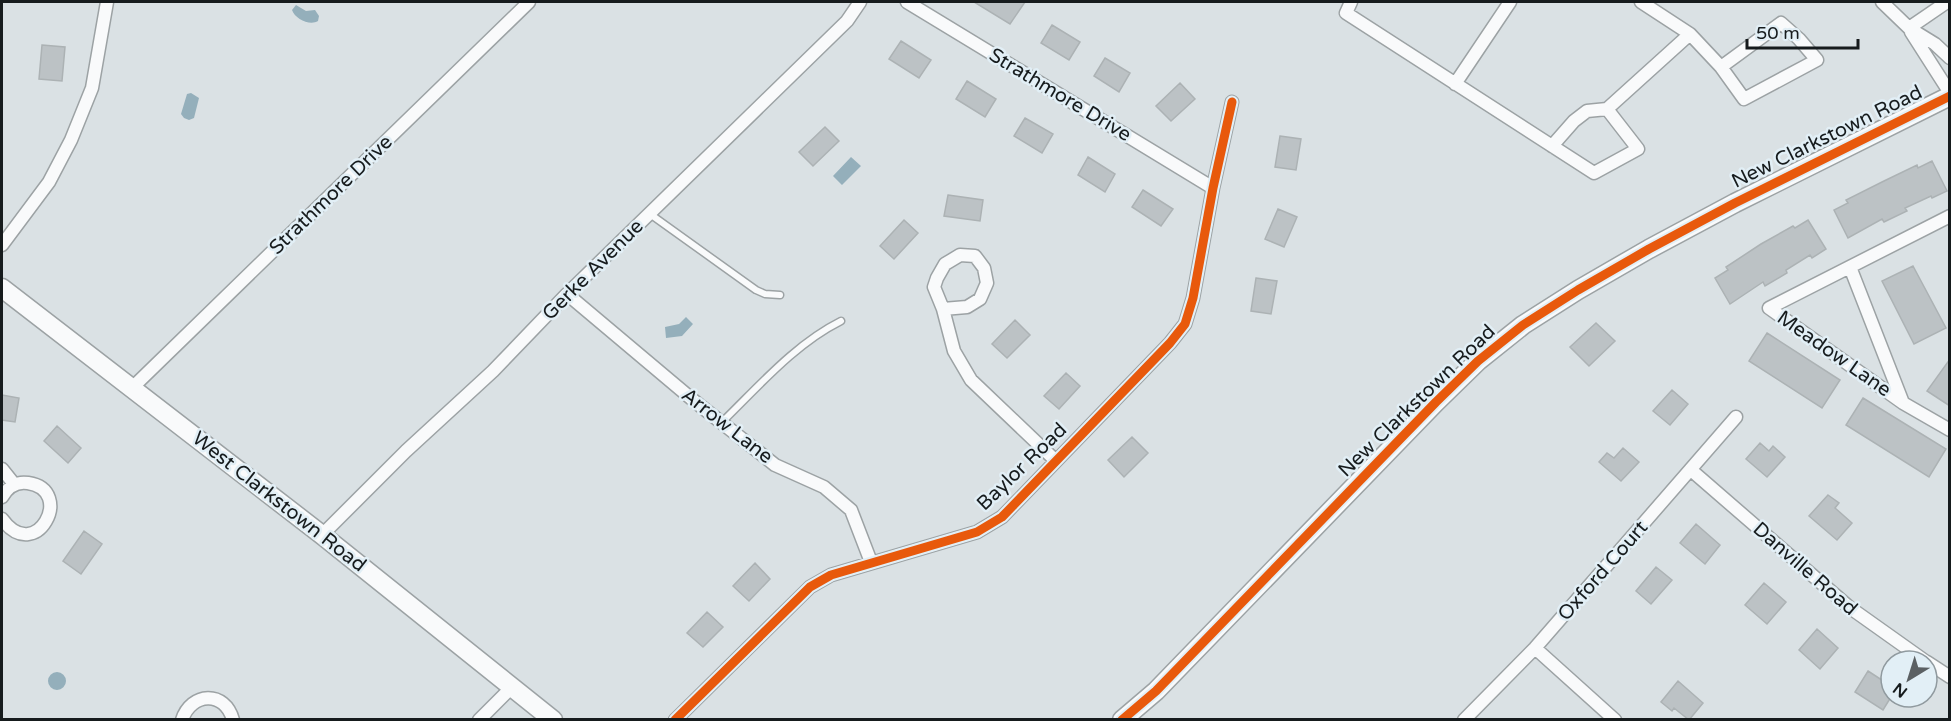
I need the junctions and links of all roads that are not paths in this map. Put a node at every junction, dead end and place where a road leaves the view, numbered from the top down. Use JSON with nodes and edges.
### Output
{"nodes":[{"id":1,"x":107,"y":2,"type":"edge"},
{"id":2,"x":529,"y":2,"type":"edge"},
{"id":3,"x":860,"y":2,"type":"edge"},
{"id":4,"x":907,"y":2,"type":"edge"},
{"id":5,"x":1350,"y":2,"type":"edge"},
{"id":6,"x":1510,"y":2,"type":"edge"},
{"id":7,"x":1882,"y":2,"type":"edge"},
{"id":8,"x":1947,"y":2,"type":"edge"},
{"id":9,"x":1650,"y":4,"type":"edge"},
{"id":10,"x":1909,"y":28,"type":"junction"},
{"id":11,"x":1690,"y":34,"type":"junction"},
{"id":12,"x":1950,"y":58,"type":"edge"},
{"id":13,"x":1721,"y":67,"type":"junction"},
{"id":14,"x":1455,"y":84,"type":"junction"},
{"id":15,"x":1950,"y":95,"type":"edge"},
{"id":16,"x":1232,"y":102,"type":"dead end"},
{"id":17,"x":1607,"y":109,"type":"junction"},
{"id":18,"x":1552,"y":146,"type":"junction"},
{"id":19,"x":1213,"y":188,"type":"junction"},
{"id":20,"x":650,"y":214,"type":"junction"},
{"id":21,"x":1950,"y":216,"type":"edge"},
{"id":22,"x":2,"y":244,"type":"edge"},
{"id":23,"x":1850,"y":267,"type":"junction"},
{"id":24,"x":2,"y":288,"type":"edge"},
{"id":25,"x":567,"y":294,"type":"junction"},
{"id":26,"x":780,"y":295,"type":"dead end"},
{"id":27,"x":943,"y":309,"type":"junction"},
{"id":28,"x":842,"y":321,"type":"dead end"},
{"id":29,"x":132,"y":388,"type":"junction"},
{"id":30,"x":1903,"y":403,"type":"junction"},
{"id":31,"x":1736,"y":417,"type":"dead end"},
{"id":32,"x":721,"y":422,"type":"junction"},
{"id":33,"x":1950,"y":430,"type":"edge"},
{"id":34,"x":1056,"y":461,"type":"junction"},
{"id":35,"x":2,"y":469,"type":"edge"},
{"id":36,"x":1691,"y":470,"type":"junction"},
{"id":37,"x":14,"y":484,"type":"junction"},
{"id":38,"x":2,"y":497,"type":"edge"},
{"id":39,"x":2,"y":519,"type":"edge"},
{"id":40,"x":322,"y":535,"type":"junction"},
{"id":41,"x":871,"y":562,"type":"junction"},
{"id":42,"x":1535,"y":648,"type":"junction"},
{"id":43,"x":1908,"y":649,"type":"edge"},
{"id":44,"x":512,"y":687,"type":"junction"},
{"id":45,"x":182,"y":720,"type":"edge"},
{"id":46,"x":233,"y":720,"type":"edge"},
{"id":47,"x":479,"y":720,"type":"edge"},
{"id":48,"x":553,"y":720,"type":"edge"},
{"id":49,"x":675,"y":720,"type":"edge"},
{"id":50,"x":1122,"y":720,"type":"edge"},
{"id":51,"x":1464,"y":720,"type":"edge"},
{"id":52,"x":1615,"y":720,"type":"edge"}],
"edges":[{"from":1,"to":22,"type":"street"},
{"from":2,"to":29,"type":"street","name":"Strathmore Drive"},
{"from":3,"to":20,"type":"street","name":"Gerke Avenue"},
{"from":4,"to":19,"type":"street","name":"Strathmore Drive"},
{"from":5,"to":14,"type":"street"},
{"from":6,"to":14,"type":"street"},
{"from":7,"to":10,"type":"street"},
{"from":8,"to":10,"type":"street"},
{"from":9,"to":11,"type":"street"},
{"from":10,"to":12,"type":"street"},
{"from":10,"to":15,"type":"street"},
{"from":11,"to":13,"type":"street"},
{"from":11,"to":17,"type":"street"},
{"from":13,"to":13,"type":"street"},
{"from":14,"to":18,"type":"street"},
{"from":15,"to":50,"type":"street","name":"New Clarkstown Road"},
{"from":16,"to":19,"type":"street","name":"Baylor Road"},
{"from":17,"to":18,"type":"street"},
{"from":17,"to":18,"type":"street"},
{"from":19,"to":34,"type":"street","name":"Baylor Road"},
{"from":20,"to":25,"type":"street","name":"Gerke Avenue"},
{"from":20,"to":26,"type":"lane"},
{"from":21,"to":23,"type":"street","name":"Meadow Lane"},
{"from":23,"to":30,"type":"street"},
{"from":23,"to":30,"type":"street","name":"Meadow Lane"},
{"from":24,"to":29,"type":"street","name":"West Clarkstown Road"},
{"from":25,"to":32,"type":"street","name":"Arrow Lane"},
{"from":25,"to":40,"type":"street","name":"Gerke Avenue"},
{"from":27,"to":27,"type":"street"},
{"from":27,"to":34,"type":"street"},
{"from":28,"to":32,"type":"lane"},
{"from":29,"to":40,"type":"street","name":"West Clarkstown Road"},
{"from":30,"to":33,"type":"street","name":"Meadow Lane"},
{"from":31,"to":36,"type":"street","name":"Oxford Court"},
{"from":32,"to":41,"type":"street","name":"Arrow Lane"},
{"from":34,"to":41,"type":"street","name":"Baylor Road"},
{"from":35,"to":37,"type":"street"},
{"from":36,"to":42,"type":"street","name":"Oxford Court"},
{"from":36,"to":43,"type":"street","name":"Danville Road"},
{"from":37,"to":38,"type":"street"},
{"from":37,"to":39,"type":"street"},
{"from":40,"to":44,"type":"street","name":"West Clarkstown Road"},
{"from":41,"to":49,"type":"street","name":"Baylor Road"},
{"from":42,"to":51,"type":"street","name":"Oxford Court"},
{"from":42,"to":52,"type":"street"},
{"from":44,"to":47,"type":"street"},
{"from":44,"to":48,"type":"street","name":"West Clarkstown Road"},
{"from":45,"to":46,"type":"street"}]}
